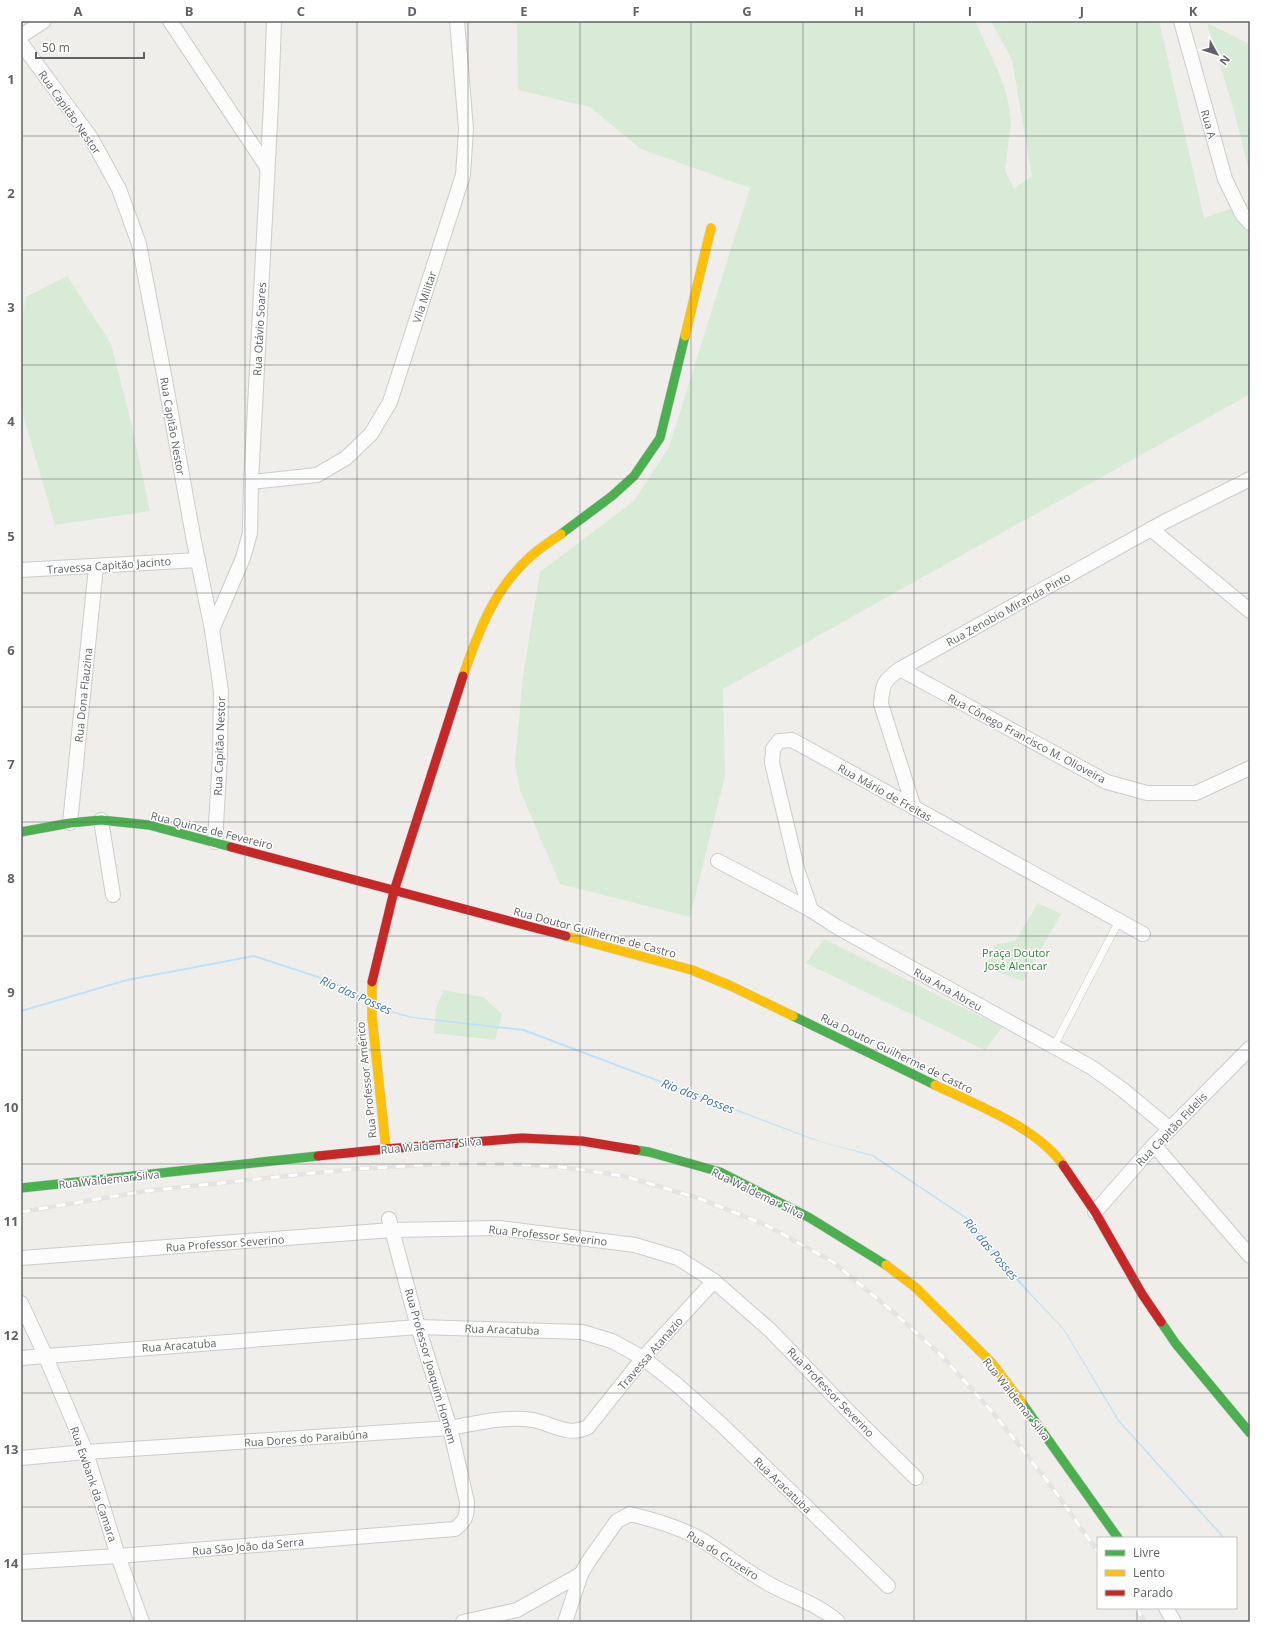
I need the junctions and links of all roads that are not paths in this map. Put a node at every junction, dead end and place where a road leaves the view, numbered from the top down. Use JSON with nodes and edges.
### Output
{"nodes":[{"id":1,"x":44,"y":21,"type":"edge"},
{"id":2,"x":170,"y":21,"type":"edge"},
{"id":3,"x":274,"y":21,"type":"edge"},
{"id":4,"x":457,"y":21,"type":"edge"},
{"id":5,"x":1181,"y":21,"type":"edge"},
{"id":6,"x":21,"y":36,"type":"edge"},
{"id":7,"x":21,"y":43,"type":"edge"},
{"id":8,"x":267,"y":167,"type":"junction"},
{"id":9,"x":1250,"y":223,"type":"edge"},
{"id":10,"x":711,"y":228,"type":"dead end"},
{"id":11,"x":1250,"y":479,"type":"edge"},
{"id":12,"x":251,"y":482,"type":"junction"},
{"id":13,"x":1151,"y":529,"type":"junction"},
{"id":14,"x":198,"y":560,"type":"junction"},
{"id":15,"x":96,"y":566,"type":"junction"},
{"id":16,"x":21,"y":570,"type":"edge"},
{"id":17,"x":1250,"y":611,"type":"edge"},
{"id":18,"x":212,"y":630,"type":"junction"},
{"id":19,"x":900,"y":669,"type":"junction"},
{"id":20,"x":1250,"y":768,"type":"edge"},
{"id":21,"x":914,"y":808,"type":"junction"},
{"id":22,"x":101,"y":820,"type":"junction"},
{"id":23,"x":70,"y":823,"type":"junction"},
{"id":24,"x":21,"y":832,"type":"edge"},
{"id":25,"x":215,"y":842,"type":"junction"},
{"id":26,"x":718,"y":861,"type":"dead end"},
{"id":27,"x":394,"y":891,"type":"junction"},
{"id":28,"x":113,"y":895,"type":"dead end"},
{"id":29,"x":811,"y":910,"type":"junction"},
{"id":30,"x":1119,"y":921,"type":"junction"},
{"id":31,"x":1143,"y":934,"type":"dead end"},
{"id":32,"x":1054,"y":1046,"type":"junction"},
{"id":33,"x":1250,"y":1048,"type":"edge"},
{"id":34,"x":1170,"y":1129,"type":"junction"},
{"id":35,"x":1154,"y":1146,"type":"junction"},
{"id":36,"x":386,"y":1149,"type":"junction"},
{"id":37,"x":21,"y":1188,"type":"edge"},
{"id":38,"x":1095,"y":1212,"type":"junction"},
{"id":39,"x":391,"y":1224,"type":"junction"},
{"id":40,"x":1250,"y":1256,"type":"edge"},
{"id":41,"x":21,"y":1258,"type":"edge"},
{"id":42,"x":714,"y":1281,"type":"junction"},
{"id":43,"x":21,"y":1303,"type":"edge"},
{"id":44,"x":418,"y":1327,"type":"junction"},
{"id":45,"x":45,"y":1355,"type":"junction"},
{"id":46,"x":21,"y":1358,"type":"edge"},
{"id":47,"x":643,"y":1358,"type":"junction"},
{"id":48,"x":588,"y":1427,"type":"joint"},
{"id":49,"x":450,"y":1428,"type":"junction"},
{"id":50,"x":1250,"y":1432,"type":"edge"},
{"id":51,"x":86,"y":1452,"type":"junction"},
{"id":52,"x":21,"y":1458,"type":"edge"},
{"id":53,"x":916,"y":1478,"type":"dead end"},
{"id":54,"x":467,"y":1513,"type":"joint"},
{"id":55,"x":1117,"y":1537,"type":"edge"},
{"id":56,"x":118,"y":1556,"type":"junction"},
{"id":57,"x":21,"y":1562,"type":"edge"},
{"id":58,"x":581,"y":1574,"type":"junction"},
{"id":59,"x":888,"y":1586,"type":"dead end"},
{"id":60,"x":1167,"y":1609,"type":"edge"},
{"id":61,"x":142,"y":1622,"type":"edge"},
{"id":62,"x":462,"y":1622,"type":"edge"},
{"id":63,"x":565,"y":1622,"type":"edge"},
{"id":64,"x":838,"y":1622,"type":"edge"},
{"id":65,"x":1174,"y":1622,"type":"edge"}],
"edges":[{"from":1,"to":6,"type":"street"},
{"from":2,"to":8,"type":"street"},
{"from":3,"to":8,"type":"street","name":"Rua Otávio Soares"},
{"from":4,"to":12,"type":"street","name":"Vila Militar"},
{"from":5,"to":9,"type":"street","name":"Rua A"},
{"from":7,"to":14,"type":"street","name":"Rua Capitão Nestor"},
{"from":8,"to":12,"type":"street","name":"Rua Otávio Soares"},
{"from":10,"to":27,"type":"street","name":"Rua Professor Américo"},
{"from":11,"to":13,"type":"street","name":"Rua Zenobio Miranda Pinto"},
{"from":12,"to":18,"type":"street","name":"Rua Otávio Soares"},
{"from":13,"to":17,"type":"street"},
{"from":13,"to":19,"type":"street","name":"Rua Zenobio Miranda Pinto"},
{"from":14,"to":15,"type":"street","name":"Travessa Capitão Jacinto"},
{"from":14,"to":18,"type":"street","name":"Rua Capitão Nestor"},
{"from":15,"to":16,"type":"street","name":"Travessa Capitão Jacinto"},
{"from":15,"to":23,"type":"street","name":"Rua Dona Flauzina"},
{"from":18,"to":25,"type":"street","name":"Rua Capitão Nestor"},
{"from":19,"to":20,"type":"street","name":"Rua Cônego Francisco M. Olioveira"},
{"from":19,"to":21,"type":"street","name":"Rua Zenobio Miranda Pinto"},
{"from":21,"to":29,"type":"street","name":"Rua Mário de Freitas"},
{"from":21,"to":30,"type":"street","name":"Rua Mário de Freitas"},
{"from":22,"to":23,"type":"street","name":"Rua Quinze de Fevereiro"},
{"from":22,"to":25,"type":"street","name":"Rua Quinze de Fevereiro"},
{"from":22,"to":28,"type":"street"},
{"from":23,"to":24,"type":"street","name":"Rua Quinze de Fevereiro"},
{"from":25,"to":27,"type":"street","name":"Rua Quinze de Fevereiro"},
{"from":26,"to":29,"type":"street","name":"Rua Ana Abreu"},
{"from":27,"to":36,"type":"street","name":"Rua Professor Américo"},
{"from":27,"to":38,"type":"street","name":"Rua Doutor Guilherme de Castro"},
{"from":29,"to":32,"type":"street","name":"Rua Ana Abreu"},
{"from":30,"to":31,"type":"street","name":"Rua Mário de Freitas"},
{"from":30,"to":32,"type":"lane"},
{"from":32,"to":34,"type":"street","name":"Rua Ana Abreu"},
{"from":33,"to":34,"type":"street","name":"Rua Capitão Fidelis"},
{"from":34,"to":35,"type":"street","name":"Rua Capitão Fidelis"},
{"from":35,"to":38,"type":"street","name":"Rua Capitão Fidelis"},
{"from":35,"to":40,"type":"street"},
{"from":36,"to":37,"type":"street","name":"Rua Waldemar Silva"},
{"from":36,"to":55,"type":"street","name":"Rua Waldemar Silva"},
{"from":38,"to":50,"type":"street","name":"Rua Doutor Guilherme de Castro"},
{"from":39,"to":41,"type":"street","name":"Rua Professor Severino"},
{"from":39,"to":42,"type":"street","name":"Rua Professor Severino"},
{"from":39,"to":44,"type":"street","name":"Rua Professor Joaquim Homem"},
{"from":42,"to":47,"type":"street","name":"Travessa Atanazio"},
{"from":42,"to":53,"type":"street","name":"Rua Professor Severino"},
{"from":43,"to":45,"type":"street","name":"Rua Ewbank da Camara"},
{"from":44,"to":45,"type":"street","name":"Rua Aracatuba"},
{"from":44,"to":47,"type":"street","name":"Rua Aracatuba"},
{"from":44,"to":49,"type":"street","name":"Rua Professor Joaquim Homem"},
{"from":45,"to":46,"type":"street","name":"Rua Aracatuba"},
{"from":45,"to":51,"type":"street","name":"Rua Ewbank da Camara"},
{"from":47,"to":48,"type":"street","name":"Travessa Atanazio"},
{"from":47,"to":59,"type":"street","name":"Rua Aracatuba"},
{"from":48,"to":49,"type":"street","name":"Rua Dores do Paraibúna"},
{"from":49,"to":51,"type":"street","name":"Rua Dores do Paraibúna"},
{"from":49,"to":54,"type":"street","name":"Rua Professor Joaquim Homem"},
{"from":51,"to":52,"type":"street","name":"Rua Dores do Paraibúna"},
{"from":51,"to":56,"type":"street","name":"Rua Ewbank da Camara"},
{"from":54,"to":56,"type":"street","name":"Rua São João da Serra"},
{"from":56,"to":57,"type":"street","name":"Rua São João da Serra"},
{"from":56,"to":61,"type":"street","name":"Rua Ewbank da Camara"},
{"from":58,"to":62,"type":"street"},
{"from":58,"to":63,"type":"street","name":"Rua do Cruzeiro"},
{"from":58,"to":64,"type":"street","name":"Rua do Cruzeiro"},
{"from":60,"to":65,"type":"street"}]}
